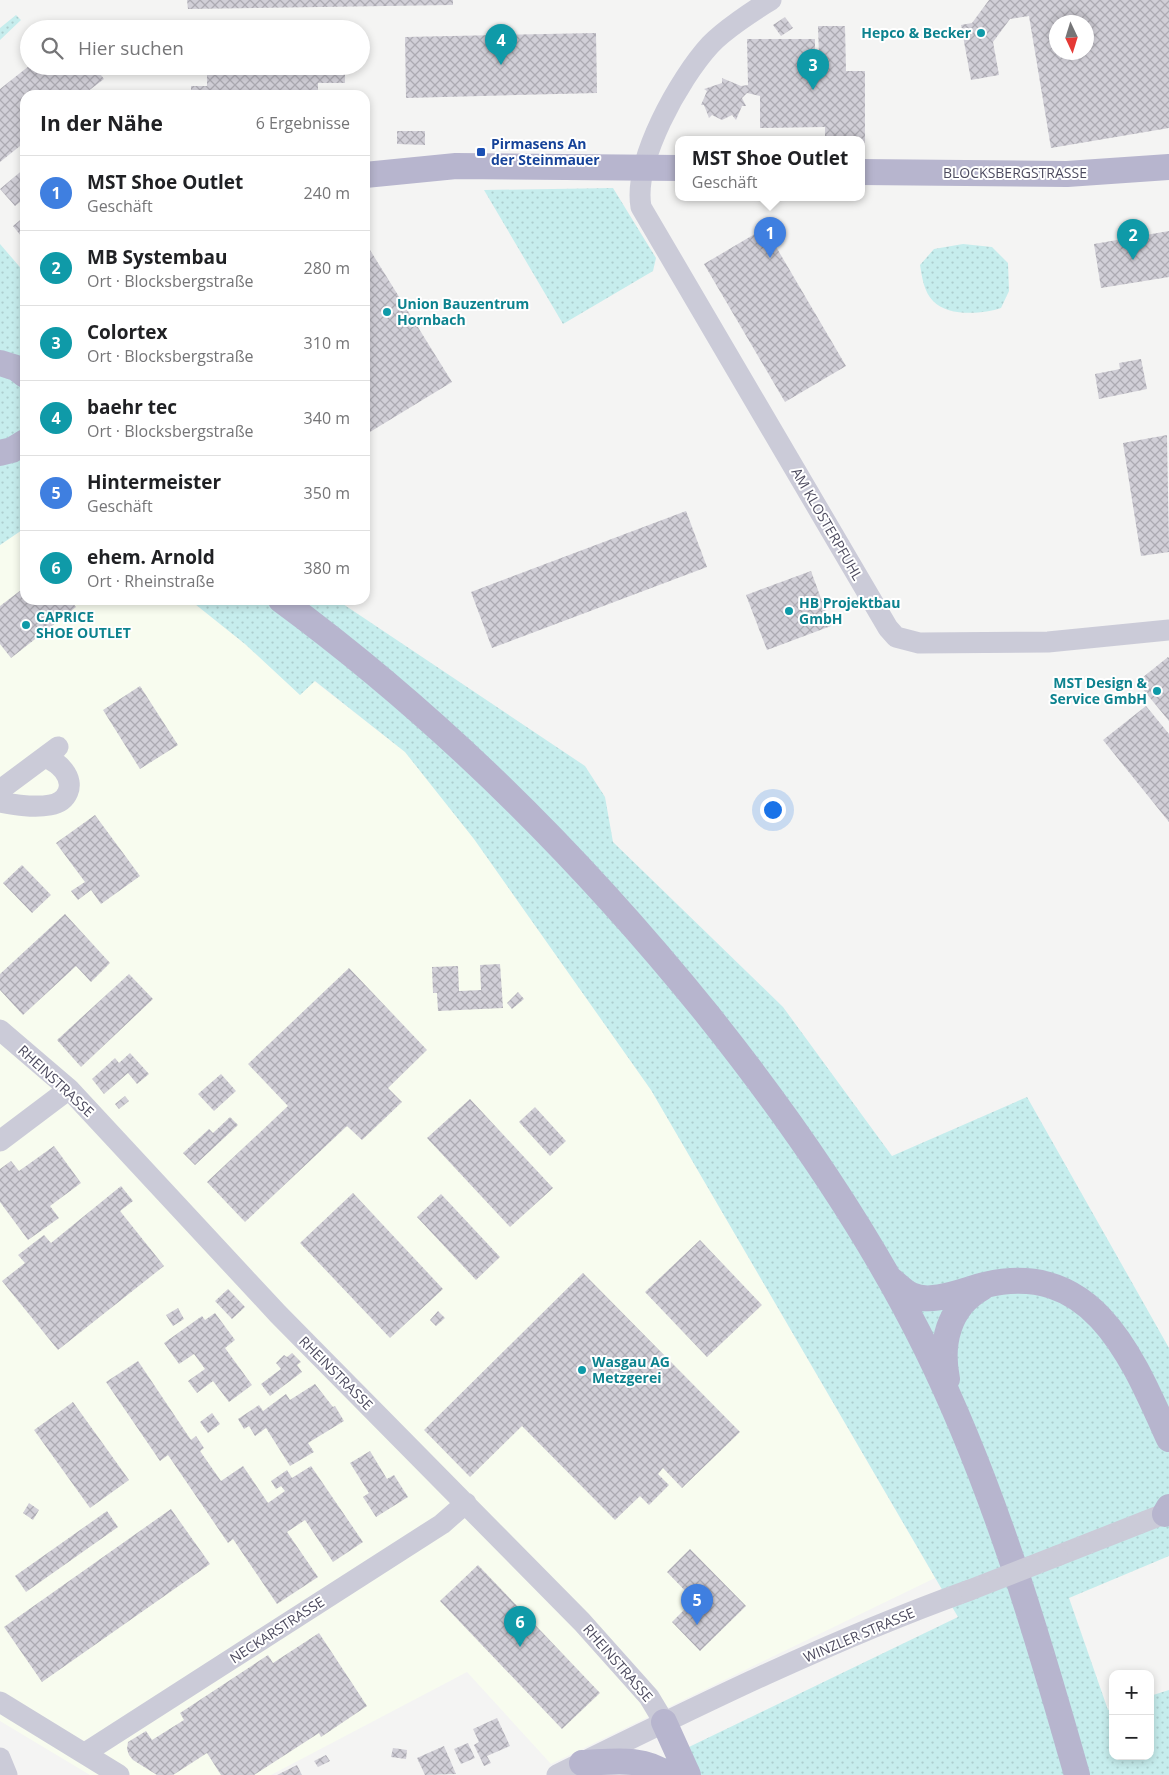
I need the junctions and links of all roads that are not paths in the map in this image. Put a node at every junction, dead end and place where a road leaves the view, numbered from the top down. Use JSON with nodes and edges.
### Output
{"nodes":[{"id":1,"x":771,"y":0,"type":"edge"},
{"id":2,"x":1169,"y":167,"type":"edge"},
{"id":3,"x":644,"y":168,"type":"junction"},
{"id":4,"x":675,"y":168,"type":"edge"},
{"id":5,"x":865,"y":172,"type":"edge"},
{"id":6,"x":370,"y":175,"type":"edge"},
{"id":7,"x":0,"y":363,"type":"edge"},
{"id":8,"x":20,"y":372,"type":"edge"},
{"id":9,"x":288,"y":605,"type":"edge"},
{"id":10,"x":1169,"y":630,"type":"edge"},
{"id":11,"x":0,"y":790,"type":"edge"},
{"id":12,"x":0,"y":802,"type":"edge"},
{"id":13,"x":0,"y":1030,"type":"edge"},
{"id":14,"x":69,"y":1089,"type":"junction"},
{"id":15,"x":0,"y":1141,"type":"edge"},
{"id":16,"x":887,"y":1277,"type":"junction"},
{"id":17,"x":987,"y":1285,"type":"junction"},
{"id":18,"x":959,"y":1422,"type":"junction"},
{"id":19,"x":1169,"y":1438,"type":"edge"},
{"id":20,"x":466,"y":1503,"type":"junction"},
{"id":21,"x":1168,"y":1511,"type":"edge"},
{"id":22,"x":0,"y":1702,"type":"edge"},
{"id":23,"x":664,"y":1722,"type":"junction"},
{"id":24,"x":85,"y":1753,"type":"junction"},
{"id":25,"x":0,"y":1758,"type":"edge"},
{"id":26,"x":582,"y":1763,"type":"junction"},
{"id":27,"x":1073,"y":1770,"type":"edge"},
{"id":28,"x":6,"y":1775,"type":"edge"},
{"id":29,"x":119,"y":1775,"type":"edge"},
{"id":30,"x":558,"y":1775,"type":"edge"},
{"id":31,"x":668,"y":1775,"type":"edge"},
{"id":32,"x":688,"y":1775,"type":"edge"}],
"edges":[{"from":1,"to":3,"type":"street","name":"AM KLOSTERPFUHL"},
{"from":2,"to":5,"type":"main road","name":"BLOCKSBERGSTRASSE"},
{"from":3,"to":4,"type":"main road"},
{"from":3,"to":6,"type":"main road"},
{"from":3,"to":10,"type":"street","name":"AM KLOSTERPFUHL"},
{"from":7,"to":8,"type":"main road"},
{"from":9,"to":16,"type":"main road"},
{"from":11,"to":12,"type":"street"},
{"from":13,"to":14,"type":"street","name":"RHEINSTRASSE"},
{"from":14,"to":15,"type":"street"},
{"from":14,"to":20,"type":"street","name":"RHEINSTRASSE"},
{"from":16,"to":17,"type":"main road"},
{"from":16,"to":18,"type":"main road"},
{"from":17,"to":18,"type":"main road"},
{"from":17,"to":19,"type":"main road"},
{"from":18,"to":27,"type":"main road"},
{"from":20,"to":23,"type":"street","name":"RHEINSTRASSE"},
{"from":20,"to":24,"type":"street","name":"NECKARSTRASSE"},
{"from":21,"to":23,"type":"street","name":"WINZLER STRASSE","bridge":true},
{"from":22,"to":24,"type":"street"},
{"from":23,"to":26,"type":"street","name":"WINZLER STRASSE"},
{"from":23,"to":32,"type":"main road"},
{"from":24,"to":29,"type":"street"},
{"from":25,"to":28,"type":"street"},
{"from":26,"to":30,"type":"street","name":"WINZLER STRASSE"},
{"from":26,"to":31,"type":"main road"}]}
